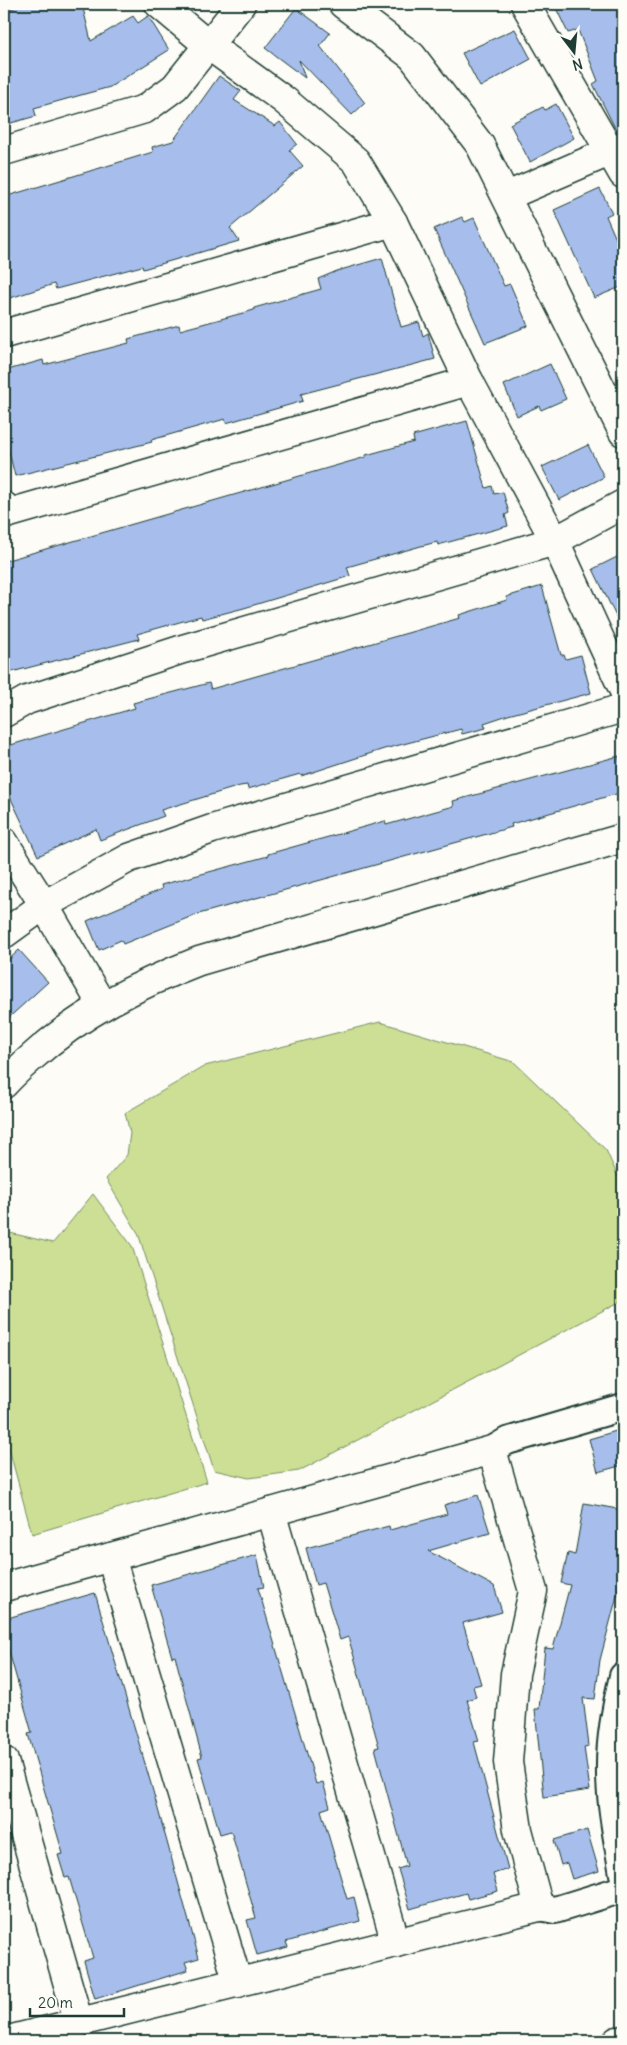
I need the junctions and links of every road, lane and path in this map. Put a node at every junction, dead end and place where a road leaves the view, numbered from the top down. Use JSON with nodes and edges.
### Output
{"nodes":[{"id":1,"x":159,"y":4,"type":"edge"},
{"id":2,"x":241,"y":4,"type":"edge"},
{"id":3,"x":343,"y":4,"type":"edge"},
{"id":4,"x":525,"y":4,"type":"edge"},
{"id":5,"x":208,"y":45,"type":"junction"},
{"id":6,"x":4,"y":151,"type":"edge"},
{"id":7,"x":620,"y":158,"type":"edge"},
{"id":8,"x":507,"y":196,"type":"junction"},
{"id":9,"x":394,"y":222,"type":"junction"},
{"id":10,"x":4,"y":334,"type":"edge"},
{"id":11,"x":469,"y":381,"type":"junction"},
{"id":12,"x":623,"y":432,"type":"edge"},
{"id":13,"x":623,"y":504,"type":"edge"},
{"id":14,"x":4,"y":506,"type":"edge"},
{"id":15,"x":555,"y":541,"type":"junction"},
{"id":16,"x":623,"y":689,"type":"edge"},
{"id":17,"x":623,"y":708,"type":"edge"},
{"id":18,"x":4,"y":713,"type":"edge"},
{"id":19,"x":623,"y":838,"type":"edge"},
{"id":20,"x":4,"y":842,"type":"edge"},
{"id":21,"x":44,"y":905,"type":"junction"},
{"id":22,"x":4,"y":934,"type":"edge"},
{"id":23,"x":102,"y":1005,"type":"junction"},
{"id":24,"x":4,"y":1084,"type":"edge"},
{"id":25,"x":623,"y":1407,"type":"edge"},
{"id":26,"x":492,"y":1450,"type":"junction"},
{"id":27,"x":271,"y":1512,"type":"junction"},
{"id":28,"x":112,"y":1557,"type":"junction"},
{"id":29,"x":4,"y":1587,"type":"edge"},
{"id":30,"x":623,"y":1676,"type":"edge"},
{"id":31,"x":4,"y":1760,"type":"edge"},
{"id":32,"x":623,"y":1874,"type":"edge"},
{"id":33,"x":623,"y":1890,"type":"edge"},
{"id":34,"x":539,"y":1907,"type":"junction"},
{"id":35,"x":396,"y":1943,"type":"junction"},
{"id":36,"x":238,"y":1983,"type":"junction"},
{"id":37,"x":79,"y":2022,"type":"junction"},
{"id":38,"x":623,"y":2040,"type":"edge"},
{"id":39,"x":4,"y":2041,"type":"edge"},
{"id":40,"x":617,"y":2041,"type":"edge"}],
"edges":[{"from":1,"to":5,"type":"main road"},
{"from":2,"to":5,"type":"main road"},
{"from":3,"to":8,"type":"main road"},
{"from":4,"to":7,"type":"main road"},
{"from":5,"to":6,"type":"main road"},
{"from":5,"to":9,"type":"main road"},
{"from":7,"to":8,"type":"main road"},
{"from":8,"to":12,"type":"main road"},
{"from":9,"to":10,"type":"main road"},
{"from":9,"to":11,"type":"main road"},
{"from":11,"to":14,"type":"main road"},
{"from":11,"to":15,"type":"main road"},
{"from":13,"to":15,"type":"main road"},
{"from":15,"to":16,"type":"main road"},
{"from":15,"to":18,"type":"main road"},
{"from":17,"to":21,"type":"main road"},
{"from":19,"to":23,"type":"main road"},
{"from":20,"to":21,"type":"main road"},
{"from":21,"to":22,"type":"main road"},
{"from":21,"to":23,"type":"main road"},
{"from":23,"to":24,"type":"main road"},
{"from":25,"to":26,"type":"street"},
{"from":26,"to":27,"type":"main road"},
{"from":26,"to":34,"type":"main road"},
{"from":27,"to":28,"type":"main road"},
{"from":27,"to":35,"type":"main road"},
{"from":28,"to":29,"type":"main road"},
{"from":28,"to":36,"type":"main road"},
{"from":30,"to":32,"type":"street"},
{"from":31,"to":37,"type":"main road"},
{"from":33,"to":34,"type":"street"},
{"from":34,"to":35,"type":"main road"},
{"from":35,"to":36,"type":"main road"},
{"from":36,"to":37,"type":"main road"},
{"from":37,"to":39,"type":"main road"},
{"from":38,"to":40,"type":"main road"}]}
